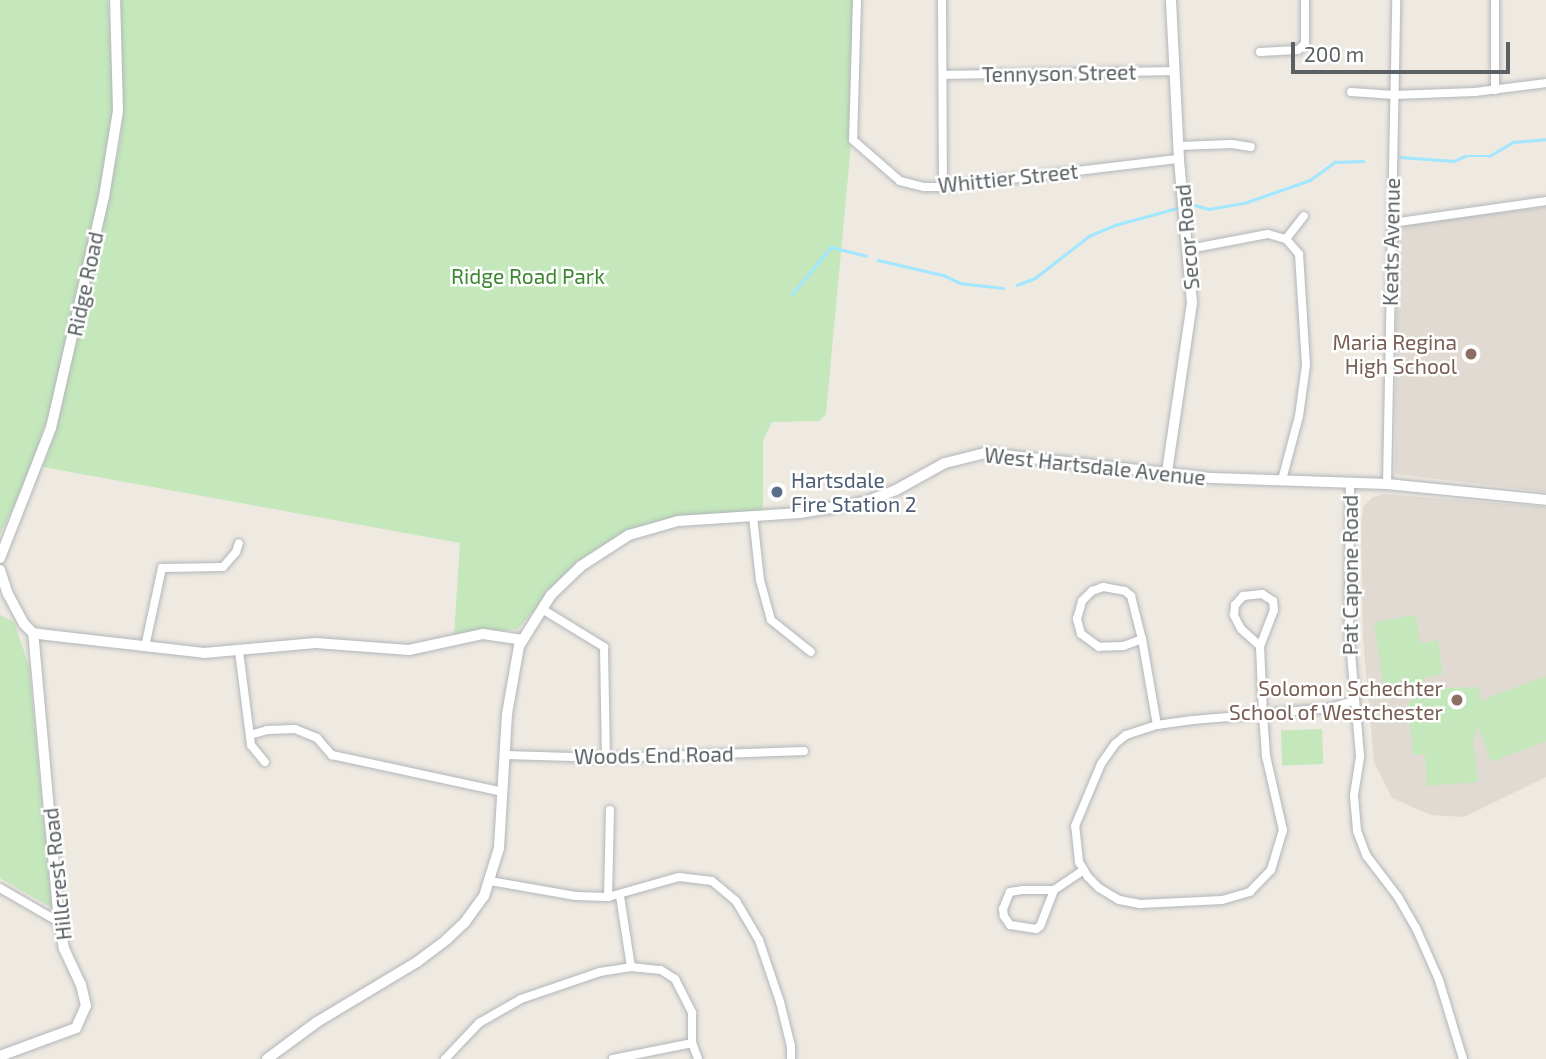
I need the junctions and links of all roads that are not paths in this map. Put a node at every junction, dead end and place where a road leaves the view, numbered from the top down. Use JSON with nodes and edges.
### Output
{"nodes":[{"id":1,"x":115,"y":0,"type":"edge"},
{"id":2,"x":857,"y":0,"type":"edge"},
{"id":3,"x":942,"y":0,"type":"edge"},
{"id":4,"x":1171,"y":0,"type":"edge"},
{"id":5,"x":1305,"y":0,"type":"edge"},
{"id":6,"x":1396,"y":0,"type":"edge"},
{"id":7,"x":1495,"y":0,"type":"edge"},
{"id":8,"x":1260,"y":51,"type":"dead end"},
{"id":9,"x":1175,"y":71,"type":"junction"},
{"id":10,"x":944,"y":75,"type":"junction"},
{"id":11,"x":1546,"y":83,"type":"edge"},
{"id":12,"x":1495,"y":90,"type":"junction"},
{"id":13,"x":1351,"y":92,"type":"dead end"},
{"id":14,"x":1394,"y":95,"type":"junction"},
{"id":15,"x":1179,"y":146,"type":"junction"},
{"id":16,"x":1251,"y":147,"type":"dead end"},
{"id":17,"x":1179,"y":159,"type":"junction"},
{"id":18,"x":943,"y":187,"type":"junction"},
{"id":19,"x":1546,"y":201,"type":"edge"},
{"id":20,"x":1304,"y":216,"type":"dead end"},
{"id":21,"x":1392,"y":223,"type":"junction"},
{"id":22,"x":1286,"y":239,"type":"junction"},
{"id":23,"x":1189,"y":249,"type":"junction"},
{"id":24,"x":1167,"y":472,"type":"junction"},
{"id":25,"x":1282,"y":480,"type":"junction"},
{"id":26,"x":1350,"y":483,"type":"junction"},
{"id":27,"x":1387,"y":484,"type":"junction"},
{"id":28,"x":1546,"y":500,"type":"edge"},
{"id":29,"x":753,"y":516,"type":"junction"},
{"id":30,"x":239,"y":543,"type":"dead end"},
{"id":31,"x":0,"y":558,"type":"edge"},
{"id":32,"x":0,"y":570,"type":"edge"},
{"id":33,"x":542,"y":609,"type":"junction"},
{"id":34,"x":33,"y":633,"type":"junction"},
{"id":35,"x":1142,"y":639,"type":"junction"},
{"id":36,"x":523,"y":640,"type":"junction"},
{"id":37,"x":1260,"y":646,"type":"junction"},
{"id":38,"x":145,"y":647,"type":"junction"},
{"id":39,"x":239,"y":651,"type":"junction"},
{"id":40,"x":810,"y":652,"type":"dead end"},
{"id":41,"x":1353,"y":701,"type":"junction"},
{"id":42,"x":1263,"y":714,"type":"junction"},
{"id":43,"x":1157,"y":725,"type":"junction"},
{"id":44,"x":250,"y":735,"type":"junction"},
{"id":45,"x":804,"y":751,"type":"dead end"},
{"id":46,"x":505,"y":755,"type":"junction"},
{"id":47,"x":606,"y":758,"type":"junction"},
{"id":48,"x":265,"y":762,"type":"dead end"},
{"id":49,"x":503,"y":792,"type":"junction"},
{"id":50,"x":610,"y":810,"type":"dead end"},
{"id":51,"x":1084,"y":870,"type":"junction"},
{"id":52,"x":489,"y":881,"type":"junction"},
{"id":53,"x":0,"y":888,"type":"edge"},
{"id":54,"x":1054,"y":890,"type":"junction"},
{"id":55,"x":620,"y":896,"type":"junction"},
{"id":56,"x":608,"y":897,"type":"junction"},
{"id":57,"x":60,"y":922,"type":"junction"},
{"id":58,"x":631,"y":967,"type":"junction"},
{"id":59,"x":692,"y":1043,"type":"junction"},
{"id":60,"x":0,"y":1056,"type":"edge"},
{"id":61,"x":267,"y":1059,"type":"edge"},
{"id":62,"x":445,"y":1059,"type":"edge"},
{"id":63,"x":616,"y":1059,"type":"edge"},
{"id":64,"x":698,"y":1059,"type":"edge"},
{"id":65,"x":791,"y":1059,"type":"edge"},
{"id":66,"x":1463,"y":1059,"type":"edge"}],
"edges":[{"from":1,"to":31,"type":"street","name":"Ridge Road"},
{"from":2,"to":18,"type":"street","name":"Whittier Street"},
{"from":3,"to":10,"type":"street"},
{"from":4,"to":9,"type":"street","name":"Secor Road"},
{"from":5,"to":8,"type":"street"},
{"from":6,"to":14,"type":"street","name":"Keats Avenue"},
{"from":7,"to":12,"type":"street"},
{"from":9,"to":10,"type":"street","name":"Tennyson Street"},
{"from":9,"to":15,"type":"street","name":"Secor Road"},
{"from":10,"to":18,"type":"street"},
{"from":11,"to":12,"type":"street"},
{"from":12,"to":14,"type":"street"},
{"from":13,"to":14,"type":"street"},
{"from":14,"to":21,"type":"street","name":"Keats Avenue"},
{"from":15,"to":16,"type":"street"},
{"from":15,"to":17,"type":"street","name":"Secor Road"},
{"from":17,"to":18,"type":"street","name":"Whittier Street"},
{"from":17,"to":23,"type":"street","name":"Secor Road"},
{"from":19,"to":21,"type":"street"},
{"from":20,"to":22,"type":"street"},
{"from":21,"to":27,"type":"street","name":"Keats Avenue"},
{"from":22,"to":23,"type":"street"},
{"from":22,"to":25,"type":"street"},
{"from":23,"to":24,"type":"street","name":"Secor Road"},
{"from":24,"to":25,"type":"main road","name":"West Hartsdale Avenue"},
{"from":24,"to":29,"type":"main road","name":"West Hartsdale Avenue"},
{"from":25,"to":26,"type":"main road","name":"West Hartsdale Avenue"},
{"from":26,"to":27,"type":"main road","name":"West Hartsdale Avenue"},
{"from":26,"to":41,"type":"street","name":"Pat Capone Road"},
{"from":27,"to":28,"type":"main road","name":"West Hartsdale Avenue"},
{"from":29,"to":33,"type":"main road","name":"West Hartsdale Avenue"},
{"from":29,"to":40,"type":"street"},
{"from":30,"to":38,"type":"street"},
{"from":32,"to":34,"type":"street"},
{"from":33,"to":36,"type":"main road","name":"West Hartsdale Avenue"},
{"from":33,"to":47,"type":"street"},
{"from":34,"to":38,"type":"street"},
{"from":34,"to":57,"type":"street","name":"Hillcrest Road"},
{"from":35,"to":35,"type":"street"},
{"from":35,"to":43,"type":"street"},
{"from":36,"to":39,"type":"street"},
{"from":36,"to":46,"type":"main road","name":"West Hartsdale Avenue"},
{"from":37,"to":37,"type":"street"},
{"from":37,"to":42,"type":"street"},
{"from":38,"to":39,"type":"street"},
{"from":39,"to":44,"type":"street"},
{"from":41,"to":42,"type":"street"},
{"from":41,"to":66,"type":"street","name":"Pat Capone Road"},
{"from":42,"to":43,"type":"street"},
{"from":42,"to":51,"type":"street"},
{"from":43,"to":51,"type":"street"},
{"from":44,"to":48,"type":"street"},
{"from":44,"to":49,"type":"street"},
{"from":45,"to":47,"type":"street","name":"Woods End Road"},
{"from":46,"to":47,"type":"street","name":"Woods End Road"},
{"from":46,"to":49,"type":"main road","name":"West Hartsdale Avenue"},
{"from":49,"to":52,"type":"main road","name":"West Hartsdale Avenue"},
{"from":50,"to":56,"type":"street"},
{"from":51,"to":54,"type":"street"},
{"from":52,"to":56,"type":"street"},
{"from":52,"to":61,"type":"main road","name":"West Hartsdale Avenue"},
{"from":53,"to":57,"type":"street"},
{"from":54,"to":54,"type":"street"},
{"from":55,"to":56,"type":"street"},
{"from":55,"to":58,"type":"street"},
{"from":55,"to":65,"type":"street"},
{"from":57,"to":60,"type":"street","name":"Hillcrest Road"},
{"from":58,"to":59,"type":"street"},
{"from":58,"to":62,"type":"street"},
{"from":59,"to":63,"type":"street"},
{"from":59,"to":64,"type":"street"}]}
